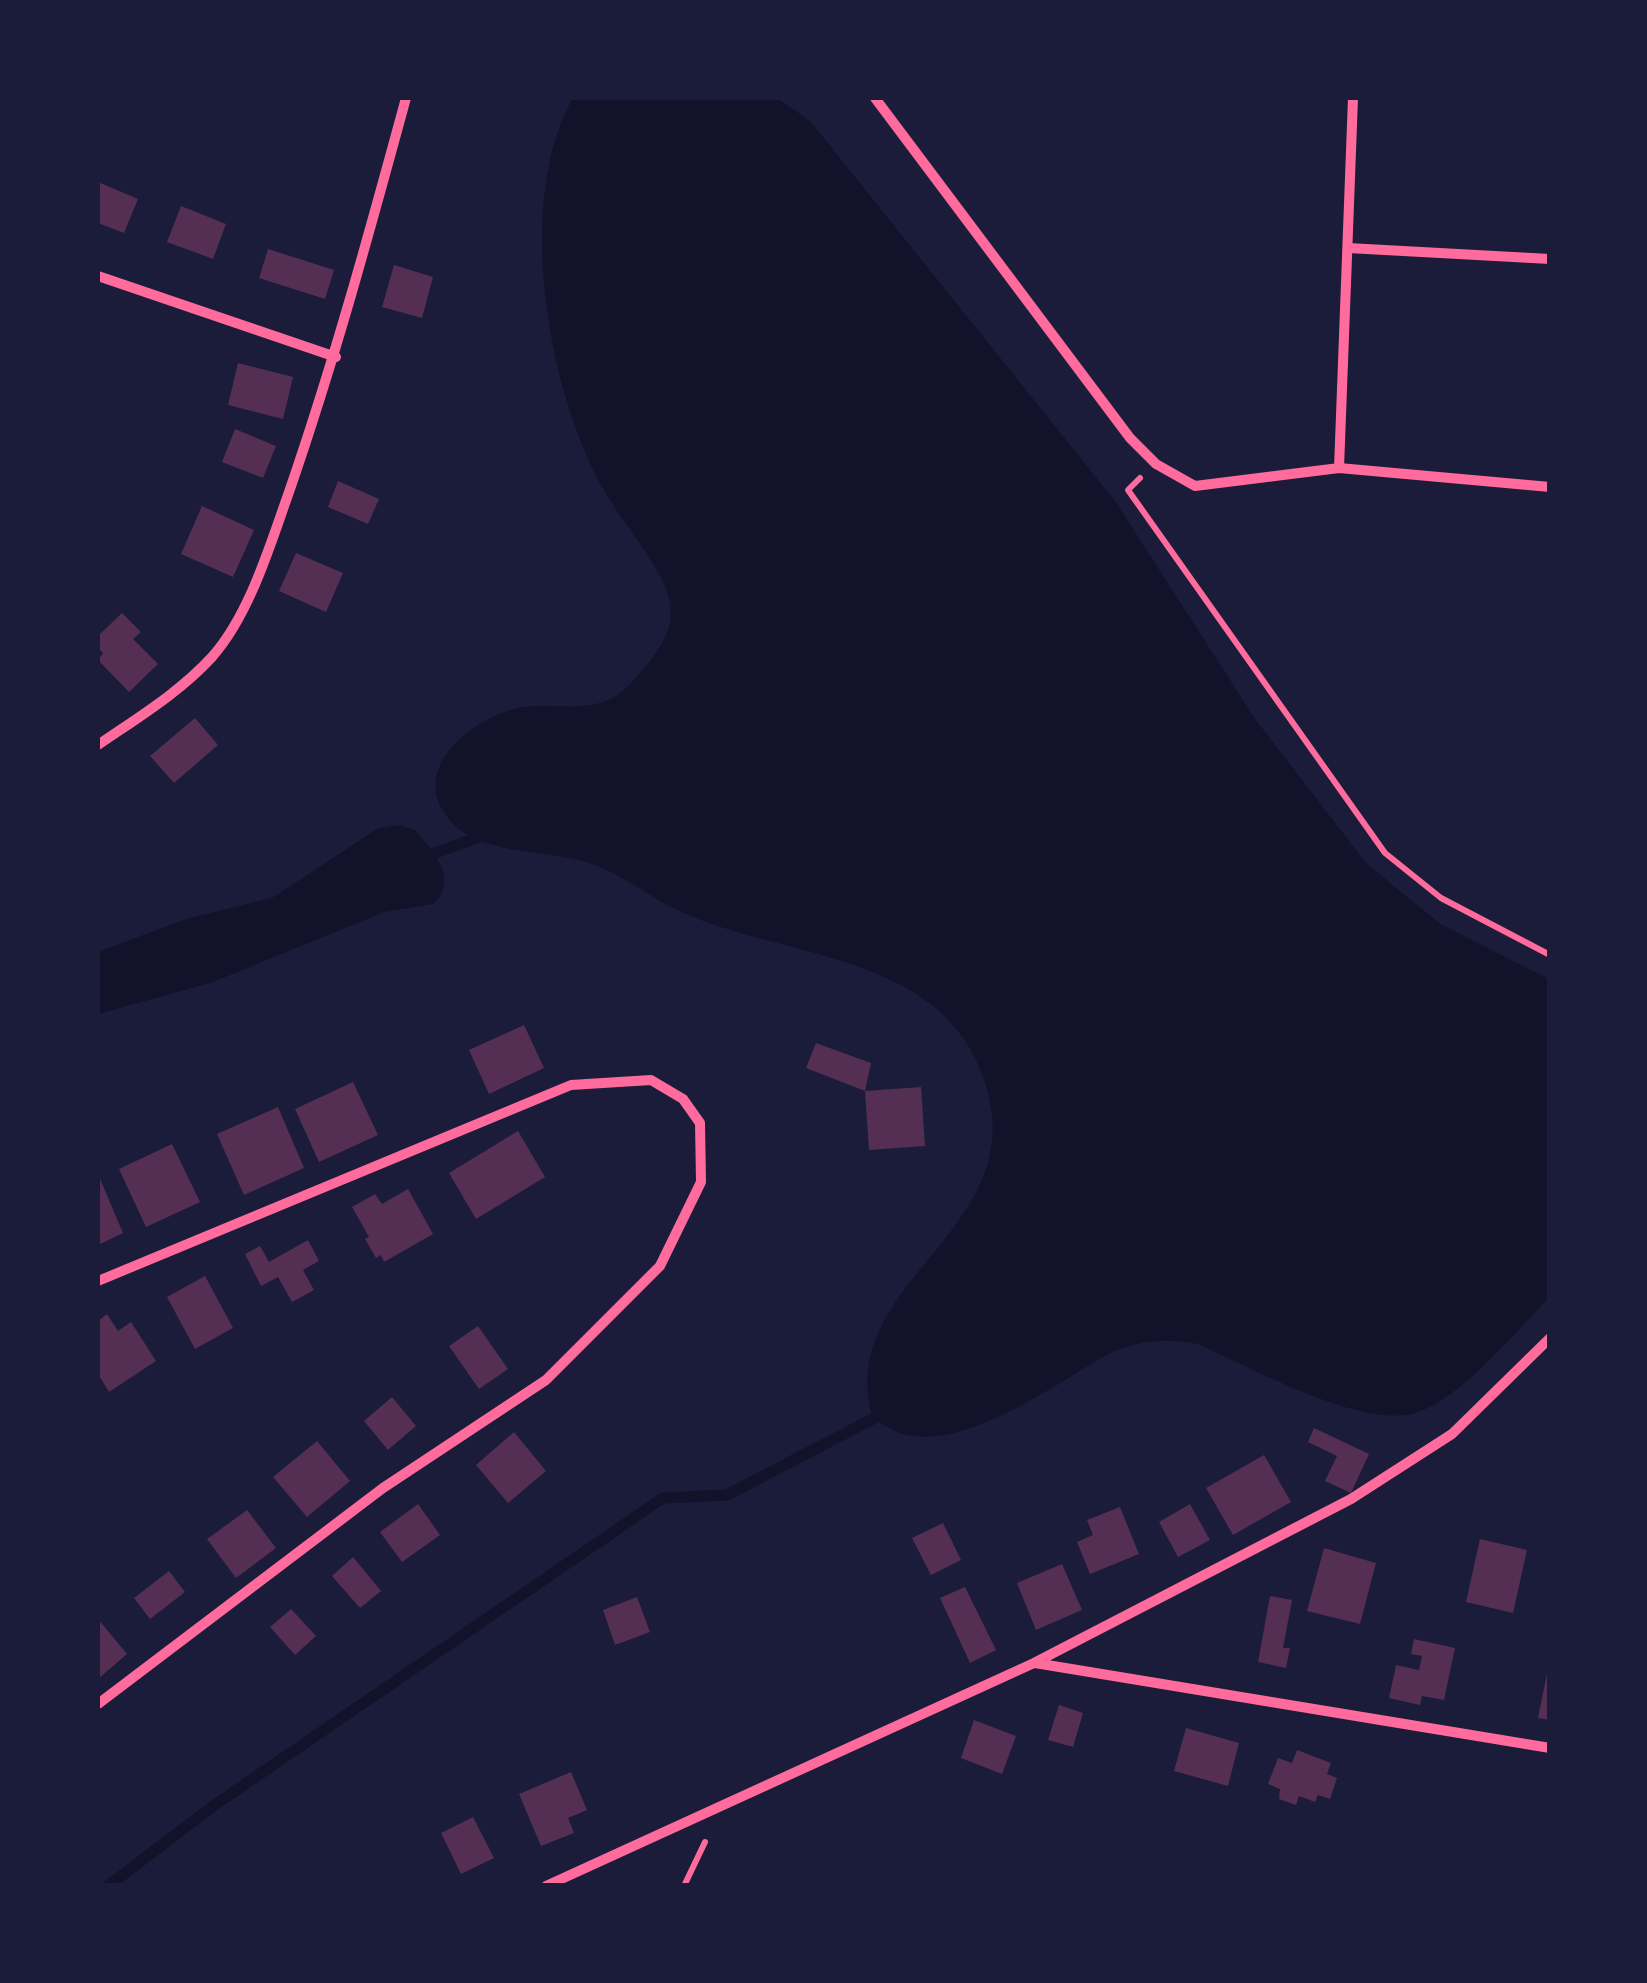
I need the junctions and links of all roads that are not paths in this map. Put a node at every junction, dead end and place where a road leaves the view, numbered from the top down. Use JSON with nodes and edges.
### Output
{"nodes":[{"id":1,"x":406,"y":98,"type":"edge"},
{"id":2,"x":875,"y":98,"type":"edge"},
{"id":3,"x":1353,"y":98,"type":"edge"},
{"id":4,"x":1348,"y":248,"type":"junction"},
{"id":5,"x":1550,"y":259,"type":"edge"},
{"id":6,"x":98,"y":276,"type":"edge"},
{"id":7,"x":336,"y":356,"type":"junction"},
{"id":8,"x":1339,"y":468,"type":"junction"},
{"id":9,"x":1550,"y":488,"type":"edge"},
{"id":10,"x":98,"y":745,"type":"edge"},
{"id":11,"x":98,"y":1282,"type":"edge"},
{"id":12,"x":1550,"y":1338,"type":"edge"},
{"id":13,"x":1034,"y":1663,"type":"junction"},
{"id":14,"x":98,"y":1704,"type":"edge"},
{"id":15,"x":1550,"y":1748,"type":"edge"},
{"id":16,"x":546,"y":1886,"type":"edge"}],
"edges":[{"from":1,"to":7,"type":"street"},
{"from":2,"to":8,"type":"street"},
{"from":3,"to":4,"type":"street"},
{"from":4,"to":5,"type":"street"},
{"from":4,"to":8,"type":"street"},
{"from":6,"to":7,"type":"street"},
{"from":7,"to":10,"type":"street"},
{"from":8,"to":9,"type":"street"},
{"from":11,"to":14,"type":"street"},
{"from":12,"to":13,"type":"street"},
{"from":13,"to":15,"type":"street"},
{"from":13,"to":16,"type":"street"}]}
